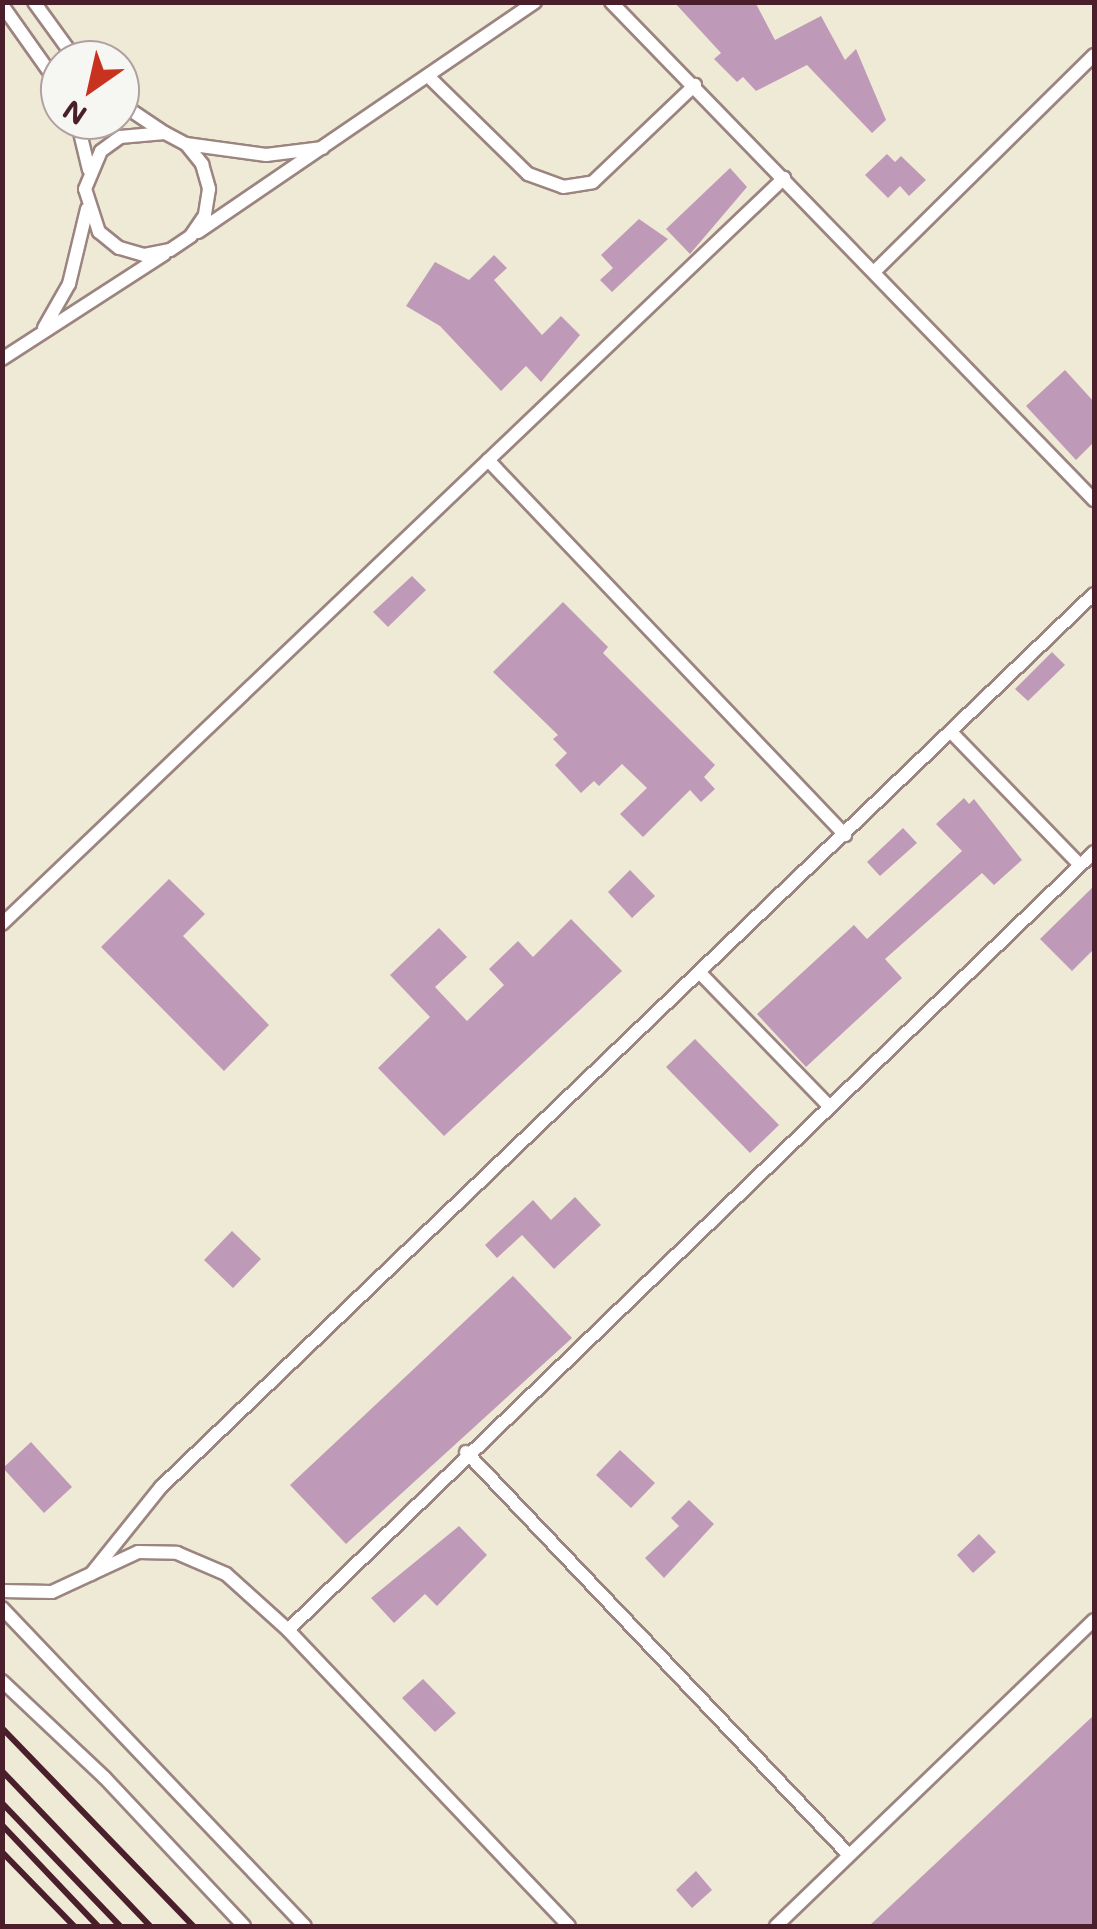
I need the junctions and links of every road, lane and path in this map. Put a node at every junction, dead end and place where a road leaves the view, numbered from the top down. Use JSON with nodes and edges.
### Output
{"nodes":[{"id":1,"x":34,"y":2,"type":"edge"},
{"id":2,"x":536,"y":2,"type":"edge"},
{"id":3,"x":610,"y":2,"type":"edge"},
{"id":4,"x":2,"y":5,"type":"edge"},
{"id":5,"x":62,"y":40,"type":"edge"},
{"id":6,"x":1094,"y":55,"type":"edge"},
{"id":7,"x":40,"y":59,"type":"edge"},
{"id":8,"x":428,"y":76,"type":"junction"},
{"id":9,"x":695,"y":86,"type":"junction"},
{"id":10,"x":140,"y":116,"type":"edge"},
{"id":11,"x":166,"y":133,"type":"junction"},
{"id":12,"x":82,"y":140,"type":"edge"},
{"id":13,"x":186,"y":144,"type":"junction"},
{"id":14,"x":324,"y":148,"type":"junction"},
{"id":15,"x":89,"y":170,"type":"junction"},
{"id":16,"x":784,"y":178,"type":"junction"},
{"id":17,"x":87,"y":209,"type":"junction"},
{"id":18,"x":191,"y":236,"type":"junction"},
{"id":19,"x":170,"y":250,"type":"junction"},
{"id":20,"x":874,"y":272,"type":"junction"},
{"id":21,"x":42,"y":330,"type":"junction"},
{"id":22,"x":2,"y":358,"type":"edge"},
{"id":23,"x":488,"y":460,"type":"junction"},
{"id":24,"x":1094,"y":500,"type":"edge"},
{"id":25,"x":1094,"y":594,"type":"edge"},
{"id":26,"x":951,"y":732,"type":"junction"},
{"id":27,"x":845,"y":835,"type":"junction"},
{"id":28,"x":1094,"y":852,"type":"edge"},
{"id":29,"x":1080,"y":865,"type":"junction"},
{"id":30,"x":2,"y":924,"type":"edge"},
{"id":31,"x":701,"y":974,"type":"junction"},
{"id":32,"x":828,"y":1105,"type":"junction"},
{"id":33,"x":466,"y":1452,"type":"junction"},
{"id":34,"x":91,"y":1574,"type":"junction"},
{"id":35,"x":2,"y":1591,"type":"edge"},
{"id":36,"x":2,"y":1608,"type":"edge"},
{"id":37,"x":1094,"y":1620,"type":"edge"},
{"id":38,"x":288,"y":1630,"type":"junction"},
{"id":39,"x":2,"y":1681,"type":"edge"},
{"id":40,"x":848,"y":1854,"type":"junction"},
{"id":41,"x":244,"y":1926,"type":"edge"},
{"id":42,"x":306,"y":1926,"type":"edge"},
{"id":43,"x":569,"y":1926,"type":"edge"},
{"id":44,"x":776,"y":1926,"type":"edge"}],
"edges":[{"from":1,"to":5,"type":"lane"},
{"from":2,"to":8,"type":"lane"},
{"from":3,"to":9,"type":"lane"},
{"from":4,"to":7,"type":"lane"},
{"from":6,"to":20,"type":"lane"},
{"from":8,"to":9,"type":"lane"},
{"from":8,"to":14,"type":"lane"},
{"from":9,"to":16,"type":"lane"},
{"from":10,"to":11,"type":"lane"},
{"from":11,"to":13,"type":"lane"},
{"from":11,"to":15,"type":"lane"},
{"from":12,"to":15,"type":"lane"},
{"from":13,"to":14,"type":"lane"},
{"from":13,"to":18,"type":"lane"},
{"from":14,"to":18,"type":"lane"},
{"from":15,"to":17,"type":"lane"},
{"from":16,"to":20,"type":"lane"},
{"from":16,"to":23,"type":"lane"},
{"from":17,"to":19,"type":"lane"},
{"from":17,"to":21,"type":"lane"},
{"from":18,"to":19,"type":"lane"},
{"from":19,"to":21,"type":"lane"},
{"from":20,"to":24,"type":"lane"},
{"from":21,"to":22,"type":"lane"},
{"from":23,"to":27,"type":"lane"},
{"from":23,"to":30,"type":"lane"},
{"from":25,"to":26,"type":"lane"},
{"from":26,"to":27,"type":"lane"},
{"from":26,"to":29,"type":"lane"},
{"from":27,"to":31,"type":"lane"},
{"from":28,"to":29,"type":"lane"},
{"from":29,"to":32,"type":"lane"},
{"from":31,"to":32,"type":"lane"},
{"from":31,"to":34,"type":"lane"},
{"from":32,"to":33,"type":"lane"},
{"from":33,"to":38,"type":"lane"},
{"from":33,"to":40,"type":"lane"},
{"from":34,"to":35,"type":"lane"},
{"from":34,"to":38,"type":"lane"},
{"from":36,"to":42,"type":"lane"},
{"from":37,"to":40,"type":"lane"},
{"from":38,"to":43,"type":"lane"},
{"from":39,"to":41,"type":"lane"},
{"from":40,"to":44,"type":"lane"}]}
